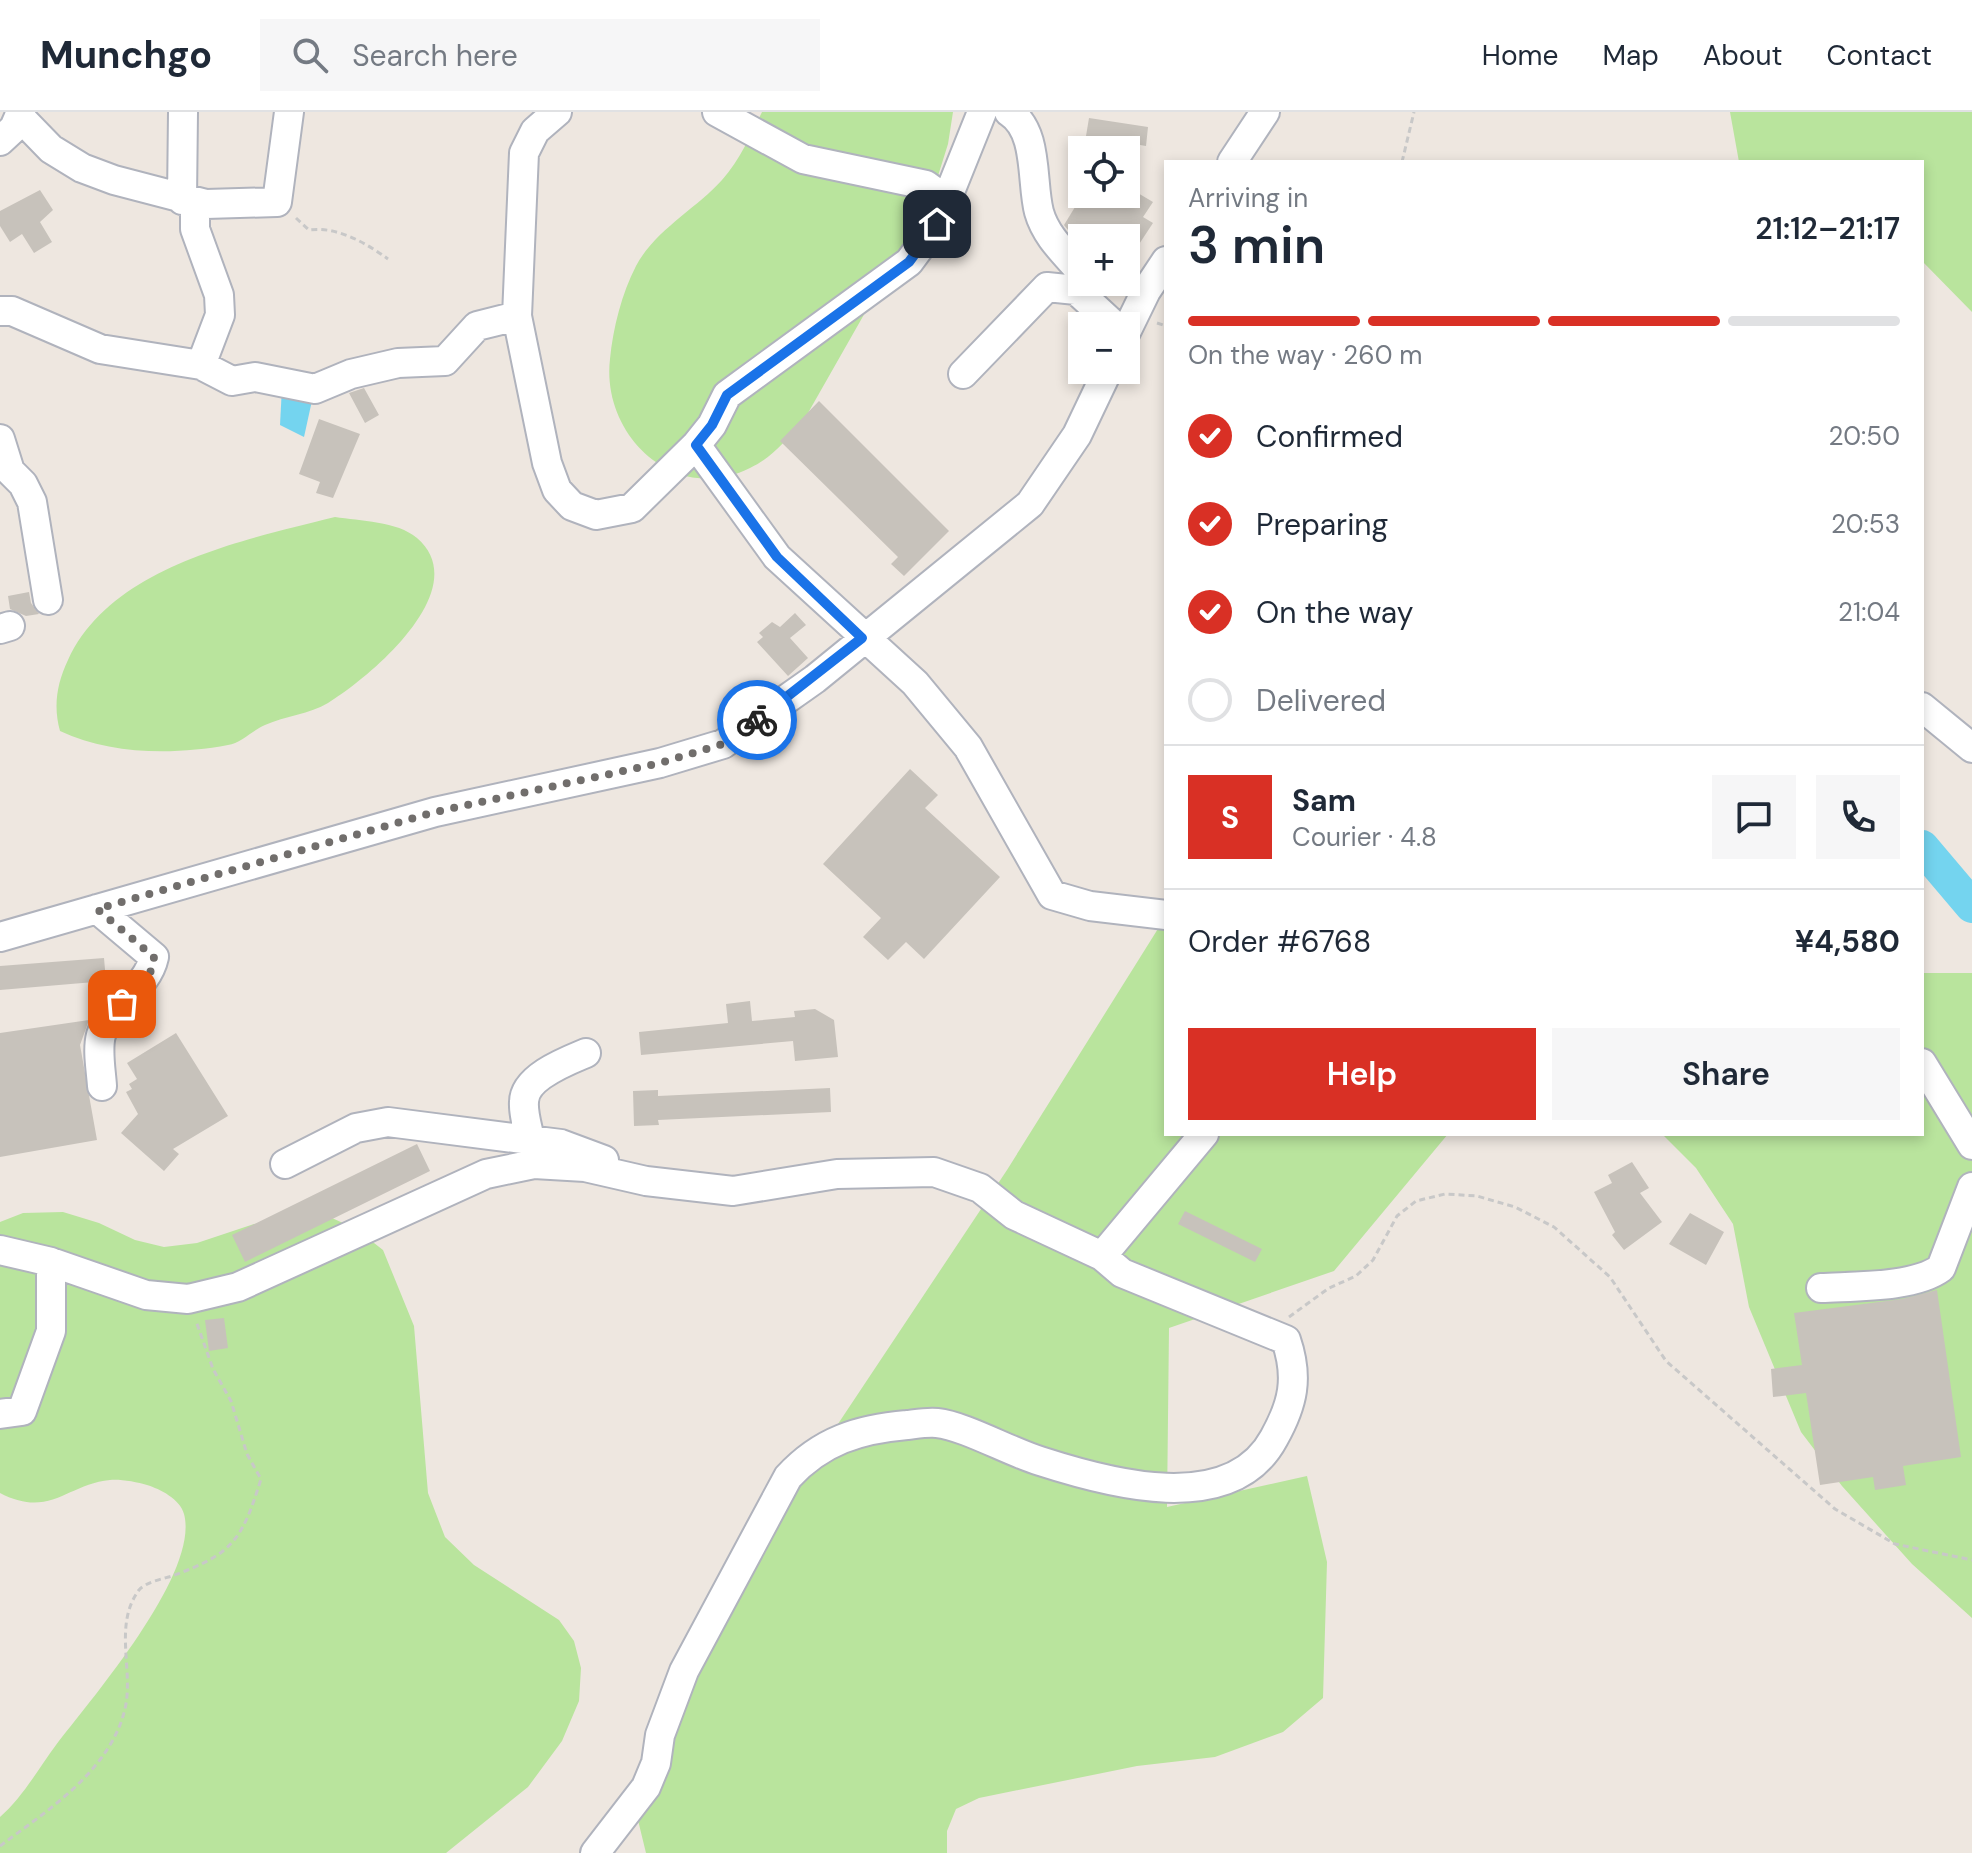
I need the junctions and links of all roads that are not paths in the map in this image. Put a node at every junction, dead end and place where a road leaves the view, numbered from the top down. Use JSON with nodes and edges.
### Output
{"nodes":[{"id":1,"x":183,"y":112,"type":"edge"},
{"id":2,"x":289,"y":112,"type":"edge"},
{"id":3,"x":557,"y":112,"type":"edge"},
{"id":4,"x":717,"y":112,"type":"edge"},
{"id":5,"x":982,"y":112,"type":"edge"},
{"id":6,"x":1009,"y":112,"type":"edge"},
{"id":7,"x":1265,"y":112,"type":"edge"},
{"id":8,"x":20,"y":114,"type":"edge"},
{"id":9,"x":0,"y":141,"type":"edge"},
{"id":10,"x":1233,"y":160,"type":"edge"},
{"id":11,"x":189,"y":201,"type":"junction"},
{"id":12,"x":942,"y":213,"type":"junction"},
{"id":13,"x":1068,"y":257,"type":"edge"},
{"id":14,"x":1164,"y":264,"type":"edge"},
{"id":15,"x":1102,"y":296,"type":"edge"},
{"id":16,"x":0,"y":311,"type":"edge"},
{"id":17,"x":1108,"y":312,"type":"edge"},
{"id":18,"x":1115,"y":312,"type":"edge"},
{"id":19,"x":1133,"y":312,"type":"edge"},
{"id":20,"x":517,"y":316,"type":"junction"},
{"id":21,"x":201,"y":365,"type":"junction"},
{"id":22,"x":963,"y":374,"type":"dead end"},
{"id":23,"x":1101,"y":384,"type":"edge"},
{"id":24,"x":0,"y":439,"type":"edge"},
{"id":25,"x":696,"y":445,"type":"junction"},
{"id":26,"x":5,"y":478,"type":"edge"},
{"id":27,"x":48,"y":600,"type":"dead end"},
{"id":28,"x":862,"y":638,"type":"junction"},
{"id":29,"x":1924,"y":709,"type":"edge"},
{"id":30,"x":1972,"y":748,"type":"edge"},
{"id":31,"x":97,"y":909,"type":"junction"},
{"id":32,"x":1164,"y":915,"type":"edge"},
{"id":33,"x":0,"y":937,"type":"edge"},
{"id":34,"x":586,"y":1053,"type":"dead end"},
{"id":35,"x":1924,"y":1066,"type":"edge"},
{"id":36,"x":102,"y":1086,"type":"dead end"},
{"id":37,"x":1202,"y":1136,"type":"edge"},
{"id":38,"x":530,"y":1140,"type":"junction"},
{"id":39,"x":1972,"y":1145,"type":"edge"},
{"id":40,"x":285,"y":1164,"type":"dead end"},
{"id":41,"x":627,"y":1177,"type":"junction"},
{"id":42,"x":1972,"y":1187,"type":"edge"},
{"id":43,"x":0,"y":1250,"type":"edge"},
{"id":44,"x":1102,"y":1256,"type":"junction"},
{"id":45,"x":51,"y":1262,"type":"junction"},
{"id":46,"x":1821,"y":1288,"type":"dead end"},
{"id":47,"x":0,"y":1414,"type":"edge"},
{"id":48,"x":595,"y":1853,"type":"edge"}],
"edges":[{"from":1,"to":11,"type":"street"},
{"from":2,"to":11,"type":"street"},
{"from":3,"to":20,"type":"street"},
{"from":4,"to":12,"type":"street"},
{"from":5,"to":12,"type":"street"},
{"from":6,"to":13,"type":"street"},
{"from":7,"to":10,"type":"street"},
{"from":8,"to":9,"type":"street"},
{"from":8,"to":11,"type":"street"},
{"from":11,"to":21,"type":"street"},
{"from":12,"to":25,"type":"street"},
{"from":14,"to":19,"type":"street"},
{"from":15,"to":18,"type":"street"},
{"from":16,"to":21,"type":"street"},
{"from":17,"to":22,"type":"street"},
{"from":20,"to":21,"type":"street"},
{"from":20,"to":25,"type":"street"},
{"from":23,"to":28,"type":"street"},
{"from":24,"to":26,"type":"street"},
{"from":25,"to":28,"type":"street"},
{"from":26,"to":27,"type":"street"},
{"from":28,"to":31,"type":"street"},
{"from":28,"to":32,"type":"street"},
{"from":29,"to":30,"type":"street"},
{"from":31,"to":33,"type":"street"},
{"from":31,"to":36,"type":"street"},
{"from":34,"to":38,"type":"street"},
{"from":35,"to":39,"type":"street"},
{"from":37,"to":44,"type":"street"},
{"from":38,"to":40,"type":"street"},
{"from":38,"to":41,"type":"street"},
{"from":41,"to":44,"type":"street"},
{"from":41,"to":45,"type":"street"},
{"from":42,"to":46,"type":"street"},
{"from":43,"to":45,"type":"street"},
{"from":44,"to":48,"type":"street"},
{"from":45,"to":47,"type":"street"}]}
